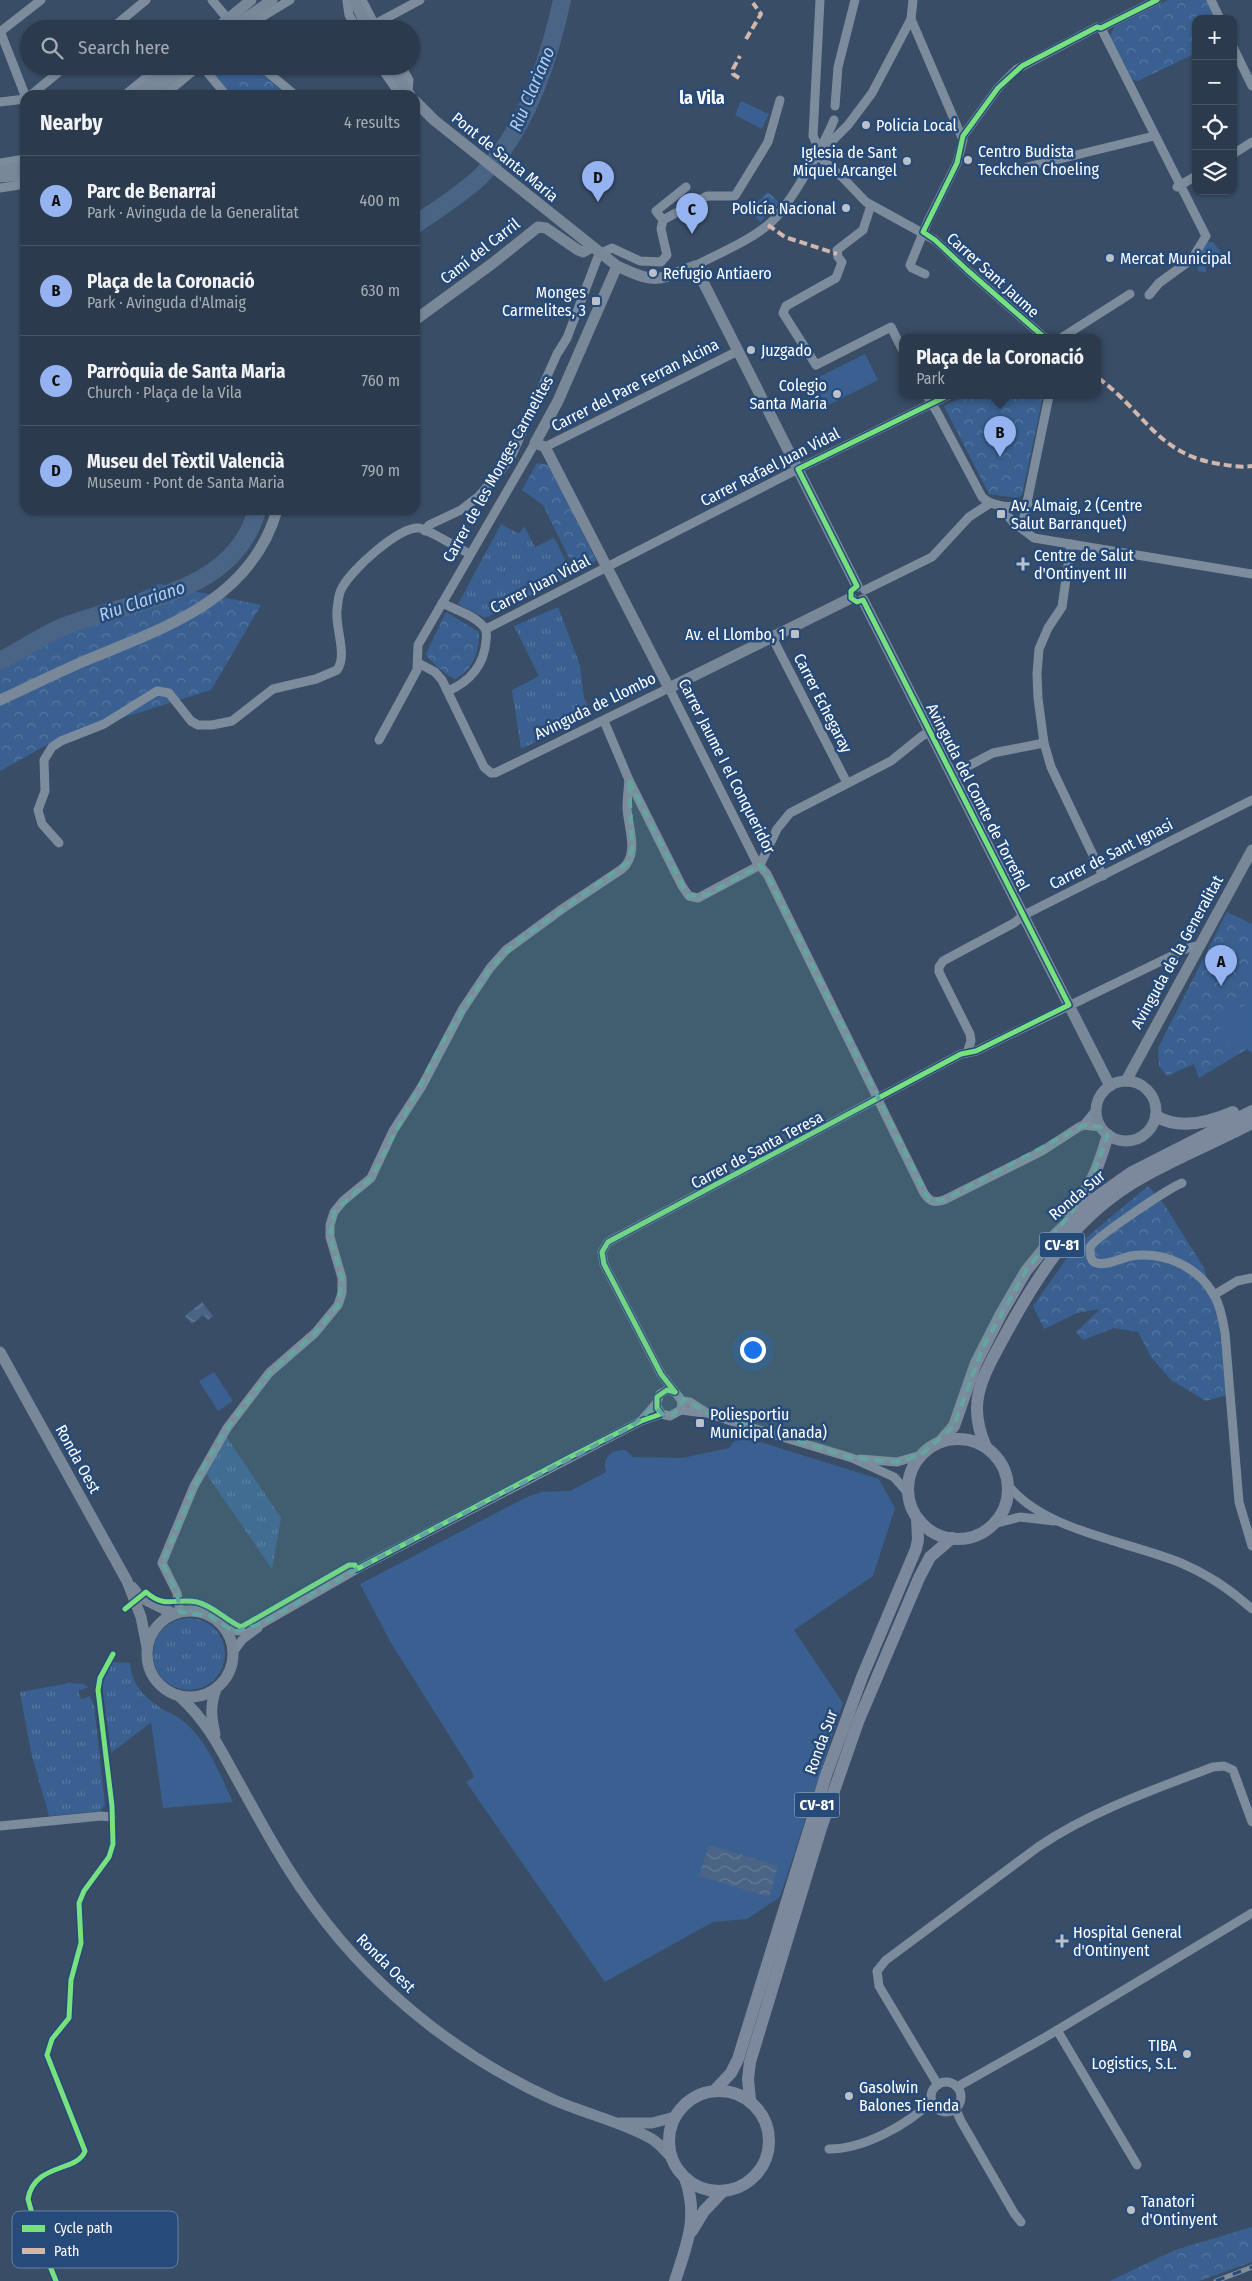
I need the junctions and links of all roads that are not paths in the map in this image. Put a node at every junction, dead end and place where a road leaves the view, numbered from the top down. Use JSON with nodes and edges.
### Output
{"nodes":[{"id":1,"x":41,"y":0,"type":"edge"},
{"id":2,"x":146,"y":0,"type":"edge"},
{"id":3,"x":212,"y":0,"type":"edge"},
{"id":4,"x":251,"y":0,"type":"edge"},
{"id":5,"x":272,"y":0,"type":"edge"},
{"id":6,"x":290,"y":0,"type":"edge"},
{"id":7,"x":349,"y":0,"type":"edge"},
{"id":8,"x":362,"y":0,"type":"edge"},
{"id":9,"x":420,"y":0,"type":"edge"},
{"id":10,"x":820,"y":0,"type":"edge"},
{"id":11,"x":855,"y":0,"type":"edge"},
{"id":12,"x":913,"y":0,"type":"edge"},
{"id":13,"x":1157,"y":0,"type":"edge"},
{"id":14,"x":1210,"y":0,"type":"edge"},
{"id":15,"x":1145,"y":3,"type":"edge"},
{"id":16,"x":1218,"y":15,"type":"edge"},
{"id":17,"x":912,"y":19,"type":"junction"},
{"id":18,"x":122,"y":20,"type":"edge"},
{"id":19,"x":226,"y":20,"type":"edge"},
{"id":20,"x":233,"y":20,"type":"edge"},
{"id":21,"x":236,"y":20,"type":"edge"},
{"id":22,"x":257,"y":20,"type":"edge"},
{"id":23,"x":352,"y":20,"type":"edge"},
{"id":24,"x":365,"y":20,"type":"edge"},
{"id":25,"x":370,"y":20,"type":"edge"},
{"id":26,"x":385,"y":20,"type":"edge"},
{"id":27,"x":1101,"y":28,"type":"junction"},
{"id":28,"x":1,"y":34,"type":"edge"},
{"id":29,"x":1237,"y":54,"type":"edge"},
{"id":30,"x":55,"y":75,"type":"edge"},
{"id":31,"x":149,"y":75,"type":"edge"},
{"id":32,"x":160,"y":75,"type":"edge"},
{"id":33,"x":166,"y":75,"type":"edge"},
{"id":34,"x":177,"y":75,"type":"edge"},
{"id":35,"x":187,"y":75,"type":"edge"},
{"id":36,"x":208,"y":75,"type":"edge"},
{"id":37,"x":271,"y":75,"type":"edge"},
{"id":38,"x":386,"y":75,"type":"edge"},
{"id":39,"x":396,"y":75,"type":"edge"},
{"id":40,"x":406,"y":75,"type":"edge"},
{"id":41,"x":1252,"y":86,"type":"edge"},
{"id":42,"x":22,"y":90,"type":"edge"},
{"id":43,"x":37,"y":90,"type":"edge"},
{"id":44,"x":131,"y":90,"type":"edge"},
{"id":45,"x":143,"y":90,"type":"edge"},
{"id":46,"x":159,"y":90,"type":"edge"},
{"id":47,"x":163,"y":90,"type":"edge"},
{"id":48,"x":165,"y":90,"type":"edge"},
{"id":49,"x":222,"y":90,"type":"edge"},
{"id":50,"x":289,"y":90,"type":"edge"},
{"id":51,"x":397,"y":90,"type":"edge"},
{"id":52,"x":407,"y":90,"type":"edge"},
{"id":53,"x":410,"y":90,"type":"edge"},
{"id":54,"x":20,"y":98,"type":"edge"},
{"id":55,"x":780,"y":100,"type":"dead end"},
{"id":56,"x":0,"y":102,"type":"edge"},
{"id":57,"x":420,"y":105,"type":"edge"},
{"id":58,"x":835,"y":106,"type":"dead end"},
{"id":59,"x":834,"y":120,"type":"dead end"},
{"id":60,"x":963,"y":136,"type":"junction"},
{"id":61,"x":1154,"y":136,"type":"junction"},
{"id":62,"x":1252,"y":142,"type":"edge"},
{"id":63,"x":817,"y":151,"type":"junction"},
{"id":64,"x":1237,"y":151,"type":"edge"},
{"id":65,"x":20,"y":160,"type":"edge"},
{"id":66,"x":0,"y":163,"type":"edge"},
{"id":67,"x":20,"y":166,"type":"edge"},
{"id":68,"x":1027,"y":167,"type":"dead end"},
{"id":69,"x":0,"y":172,"type":"edge"},
{"id":70,"x":20,"y":175,"type":"edge"},
{"id":71,"x":0,"y":177,"type":"edge"},
{"id":72,"x":1192,"y":178,"type":"edge"},
{"id":73,"x":20,"y":185,"type":"edge"},
{"id":74,"x":1178,"y":187,"type":"junction"},
{"id":75,"x":0,"y":188,"type":"edge"},
{"id":76,"x":697,"y":201,"type":"junction"},
{"id":77,"x":871,"y":205,"type":"junction"},
{"id":78,"x":664,"y":220,"type":"junction"},
{"id":79,"x":923,"y":232,"type":"junction"},
{"id":80,"x":596,"y":251,"type":"junction"},
{"id":81,"x":617,"y":266,"type":"junction"},
{"id":82,"x":695,"y":266,"type":"junction"},
{"id":83,"x":925,"y":274,"type":"dead end"},
{"id":84,"x":1130,"y":294,"type":"dead end"},
{"id":85,"x":1149,"y":295,"type":"dead end"},
{"id":86,"x":420,"y":316,"type":"edge"},
{"id":87,"x":1039,"y":334,"type":"edge"},
{"id":88,"x":1067,"y":334,"type":"edge"},
{"id":89,"x":899,"y":343,"type":"edge"},
{"id":90,"x":738,"y":351,"type":"junction"},
{"id":91,"x":1048,"y":399,"type":"edge"},
{"id":92,"x":928,"y":400,"type":"edge"},
{"id":93,"x":540,"y":445,"type":"junction"},
{"id":94,"x":798,"y":469,"type":"junction"},
{"id":95,"x":994,"y":504,"type":"junction"},
{"id":96,"x":1028,"y":504,"type":"junction"},
{"id":97,"x":274,"y":515,"type":"edge"},
{"id":98,"x":425,"y":530,"type":"junction"},
{"id":99,"x":1024,"y":530,"type":"junction"},
{"id":100,"x":1071,"y":544,"type":"junction"},
{"id":101,"x":470,"y":554,"type":"junction"},
{"id":102,"x":608,"y":567,"type":"junction"},
{"id":103,"x":1252,"y":574,"type":"edge"},
{"id":104,"x":862,"y":592,"type":"junction"},
{"id":105,"x":442,"y":603,"type":"junction"},
{"id":106,"x":486,"y":629,"type":"junction"},
{"id":107,"x":772,"y":637,"type":"junction"},
{"id":108,"x":418,"y":663,"type":"junction"},
{"id":109,"x":669,"y":688,"type":"junction"},
{"id":110,"x":448,"y":691,"type":"junction"},
{"id":111,"x":0,"y":700,"type":"edge"},
{"id":112,"x":604,"y":721,"type":"junction"},
{"id":113,"x":932,"y":731,"type":"junction"},
{"id":114,"x":378,"y":740,"type":"dead end"},
{"id":115,"x":1044,"y":743,"type":"junction"},
{"id":116,"x":953,"y":774,"type":"junction"},
{"id":117,"x":629,"y":780,"type":"junction"},
{"id":118,"x":847,"y":783,"type":"junction"},
{"id":119,"x":1252,"y":800,"type":"edge"},
{"id":120,"x":59,"y":843,"type":"dead end"},
{"id":121,"x":1252,"y":850,"type":"edge"},
{"id":122,"x":760,"y":865,"type":"junction"},
{"id":123,"x":1103,"y":876,"type":"junction"},
{"id":124,"x":1024,"y":915,"type":"junction"},
{"id":125,"x":1200,"y":945,"type":"junction"},
{"id":126,"x":1069,"y":1005,"type":"junction"},
{"id":127,"x":967,"y":1053,"type":"junction"},
{"id":128,"x":1131,"y":1082,"type":"junction"},
{"id":129,"x":1107,"y":1089,"type":"junction"},
{"id":130,"x":878,"y":1100,"type":"junction"},
{"id":131,"x":1252,"y":1105,"type":"edge"},
{"id":132,"x":1096,"y":1110,"type":"junction"},
{"id":133,"x":1252,"y":1111,"type":"edge"},
{"id":134,"x":1156,"y":1116,"type":"junction"},
{"id":135,"x":1252,"y":1123,"type":"edge"},
{"id":136,"x":1084,"y":1125,"type":"junction"},
{"id":137,"x":1104,"y":1131,"type":"junction"},
{"id":138,"x":1182,"y":1183,"type":"dead end"},
{"id":139,"x":1026,"y":1271,"type":"junction"},
{"id":140,"x":1252,"y":1278,"type":"edge"},
{"id":141,"x":1214,"y":1295,"type":"junction"},
{"id":142,"x":0,"y":1352,"type":"edge"},
{"id":143,"x":661,"y":1374,"type":"junction"},
{"id":144,"x":675,"y":1392,"type":"junction"},
{"id":145,"x":660,"y":1394,"type":"junction"},
{"id":146,"x":656,"y":1404,"type":"junction"},
{"id":147,"x":681,"y":1405,"type":"junction"},
{"id":148,"x":661,"y":1414,"type":"junction"},
{"id":149,"x":641,"y":1421,"type":"junction"},
{"id":150,"x":940,"y":1442,"type":"junction"},
{"id":151,"x":986,"y":1447,"type":"junction"},
{"id":152,"x":921,"y":1454,"type":"junction"},
{"id":153,"x":852,"y":1458,"type":"junction"},
{"id":154,"x":1008,"y":1485,"type":"junction"},
{"id":155,"x":908,"y":1493,"type":"junction"},
{"id":156,"x":917,"y":1518,"type":"junction"},
{"id":157,"x":1064,"y":1523,"type":"junction"},
{"id":158,"x":993,"y":1524,"type":"junction"},
{"id":159,"x":952,"y":1538,"type":"junction"},
{"id":160,"x":1252,"y":1546,"type":"edge"},
{"id":161,"x":128,"y":1581,"type":"junction"},
{"id":162,"x":1251,"y":1604,"type":"edge"},
{"id":163,"x":177,"y":1613,"type":"junction"},
{"id":164,"x":261,"y":1624,"type":"junction"},
{"id":165,"x":225,"y":1630,"type":"junction"},
{"id":166,"x":147,"y":1647,"type":"junction"},
{"id":167,"x":233,"y":1652,"type":"junction"},
{"id":168,"x":216,"y":1689,"type":"junction"},
{"id":169,"x":179,"y":1696,"type":"junction"},
{"id":170,"x":217,"y":1740,"type":"junction"},
{"id":171,"x":112,"y":1817,"type":"dead end"},
{"id":172,"x":1252,"y":1822,"type":"edge"},
{"id":173,"x":0,"y":1826,"type":"edge"},
{"id":174,"x":1252,"y":1913,"type":"edge"},
{"id":175,"x":1057,"y":2030,"type":"junction"},
{"id":176,"x":938,"y":2085,"type":"junction"},
{"id":177,"x":961,"y":2087,"type":"junction"},
{"id":178,"x":715,"y":2090,"type":"junction"},
{"id":179,"x":750,"y":2100,"type":"junction"},
{"id":180,"x":934,"y":2104,"type":"junction"},
{"id":181,"x":953,"y":2109,"type":"junction"},
{"id":182,"x":675,"y":2117,"type":"junction"},
{"id":183,"x":614,"y":2123,"type":"junction"},
{"id":184,"x":829,"y":2148,"type":"dead end"},
{"id":185,"x":671,"y":2157,"type":"junction"},
{"id":186,"x":1137,"y":2166,"type":"dead end"},
{"id":187,"x":685,"y":2178,"type":"junction"},
{"id":188,"x":723,"y":2190,"type":"junction"},
{"id":189,"x":1021,"y":2222,"type":"dead end"},
{"id":190,"x":690,"y":2235,"type":"junction"},
{"id":191,"x":675,"y":2281,"type":"edge"}],
"edges":[{"from":1,"to":28,"type":"street"},
{"from":2,"to":18,"type":"street"},
{"from":3,"to":19,"type":"street"},
{"from":4,"to":20,"type":"street"},
{"from":5,"to":21,"type":"street"},
{"from":6,"to":22,"type":"street"},
{"from":7,"to":23,"type":"street"},
{"from":7,"to":24,"type":"street"},
{"from":8,"to":25,"type":"street"},
{"from":9,"to":26,"type":"street"},
{"from":10,"to":63,"type":"street"},
{"from":11,"to":58,"type":"street"},
{"from":12,"to":17,"type":"street"},
{"from":13,"to":15,"type":"street"},
{"from":14,"to":16,"type":"street"},
{"from":15,"to":27,"type":"street"},
{"from":17,"to":60,"type":"street"},
{"from":17,"to":63,"type":"street"},
{"from":27,"to":60,"type":"street"},
{"from":27,"to":61,"type":"street"},
{"from":28,"to":42,"type":"street"},
{"from":29,"to":41,"type":"street"},
{"from":30,"to":43,"type":"street"},
{"from":31,"to":44,"type":"street"},
{"from":32,"to":45,"type":"street"},
{"from":33,"to":46,"type":"street"},
{"from":34,"to":47,"type":"street"},
{"from":35,"to":48,"type":"street"},
{"from":36,"to":49,"type":"street"},
{"from":37,"to":50,"type":"street"},
{"from":38,"to":51,"type":"street"},
{"from":39,"to":52,"type":"street","name":"Pont de Santa Maria"},
{"from":40,"to":53,"type":"street"},
{"from":54,"to":56,"type":"street"},
{"from":55,"to":76,"type":"street"},
{"from":57,"to":80,"type":"street","name":"Pont de Santa Maria"},
{"from":59,"to":63,"type":"street"},
{"from":60,"to":79,"type":"street"},
{"from":61,"to":68,"type":"street"},
{"from":61,"to":74,"type":"street"},
{"from":62,"to":64,"type":"street"},
{"from":63,"to":77,"type":"street","name":"Carrer Sant Jaume"},
{"from":63,"to":82,"type":"street"},
{"from":65,"to":66,"type":"street"},
{"from":67,"to":69,"type":"street"},
{"from":70,"to":71,"type":"street"},
{"from":72,"to":74,"type":"street"},
{"from":73,"to":75,"type":"street"},
{"from":74,"to":85,"type":"street"},
{"from":76,"to":78,"type":"street"},
{"from":76,"to":78,"type":"street"},
{"from":77,"to":79,"type":"street","name":"Carrer Sant Jaume"},
{"from":77,"to":89,"type":"street"},
{"from":78,"to":80,"type":"street"},
{"from":79,"to":83,"type":"street"},
{"from":79,"to":87,"type":"street","name":"Carrer Sant Jaume"},
{"from":80,"to":81,"type":"street","name":"Pont de Santa Maria"},
{"from":80,"to":86,"type":"street","name":"Camí del Carril"},
{"from":80,"to":98,"type":"street","name":"Carrer de les Monges Carmelites"},
{"from":81,"to":82,"type":"street","name":"Pont de Santa Maria"},
{"from":81,"to":93,"type":"street","name":"Carrer de les Monges Carmelites"},
{"from":82,"to":90,"type":"street","name":"Avinguda del Comte de Torrefiel"},
{"from":84,"to":88,"type":"street"},
{"from":90,"to":93,"type":"street","name":"Carrer del Pare Ferran Alcina"},
{"from":90,"to":94,"type":"street","name":"Avinguda del Comte de Torrefiel"},
{"from":91,"to":96,"type":"street"},
{"from":92,"to":94,"type":"street","name":"Carrer Rafael Juan Vidal"},
{"from":92,"to":95,"type":"street"},
{"from":93,"to":101,"type":"street","name":"Carrer de les Monges Carmelites"},
{"from":93,"to":102,"type":"street","name":"Carrer Jaume I el Conqueridor"},
{"from":94,"to":102,"type":"street","name":"Carrer Rafael Juan Vidal"},
{"from":94,"to":104,"type":"street","name":"Avinguda del Comte de Torrefiel"},
{"from":95,"to":96,"type":"street"},
{"from":95,"to":99,"type":"street"},
{"from":95,"to":104,"type":"street"},
{"from":96,"to":99,"type":"street"},
{"from":97,"to":111,"type":"street"},
{"from":98,"to":101,"type":"street"},
{"from":98,"to":120,"type":"street"},
{"from":99,"to":100,"type":"street"},
{"from":100,"to":103,"type":"street"},
{"from":100,"to":115,"type":"street"},
{"from":101,"to":105,"type":"street","name":"Carrer de les Monges Carmelites"},
{"from":102,"to":106,"type":"street","name":"Carrer Juan Vidal"},
{"from":102,"to":109,"type":"street","name":"Carrer Jaume I el Conqueridor"},
{"from":104,"to":107,"type":"street","name":"Avinguda de Llombo"},
{"from":104,"to":113,"type":"street","name":"Avinguda del Comte de Torrefiel"},
{"from":105,"to":106,"type":"street"},
{"from":105,"to":108,"type":"street","name":"Carrer de les Monges Carmelites"},
{"from":106,"to":110,"type":"street"},
{"from":107,"to":109,"type":"street","name":"Avinguda de Llombo"},
{"from":107,"to":118,"type":"street","name":"Carrer Echegaray"},
{"from":108,"to":110,"type":"street","name":"Avinguda de Llombo"},
{"from":108,"to":114,"type":"street","name":"Carrer de les Monges Carmelites"},
{"from":109,"to":112,"type":"street","name":"Avinguda de Llombo"},
{"from":109,"to":122,"type":"street","name":"Carrer Jaume I el Conqueridor"},
{"from":110,"to":112,"type":"street","name":"Avinguda de Llombo"},
{"from":112,"to":117,"type":"street"},
{"from":113,"to":116,"type":"street","name":"Avinguda del Comte de Torrefiel"},
{"from":113,"to":118,"type":"street"},
{"from":115,"to":116,"type":"street"},
{"from":115,"to":123,"type":"street"},
{"from":116,"to":124,"type":"street","name":"Avinguda del Comte de Torrefiel"},
{"from":117,"to":122,"type":"street"},
{"from":117,"to":163,"type":"street"},
{"from":118,"to":122,"type":"street"},
{"from":119,"to":123,"type":"street","name":"Carrer de Sant Ignasi"},
{"from":121,"to":125,"type":"street","name":"Avinguda de la Generalitat"},
{"from":122,"to":130,"type":"street","name":"Carrer Jaume I el Conqueridor"},
{"from":123,"to":124,"type":"street","name":"Carrer de Sant Ignasi"},
{"from":124,"to":126,"type":"street","name":"Avinguda del Comte de Torrefiel"},
{"from":124,"to":127,"type":"street","name":"Carrer de Sant Ignasi"},
{"from":125,"to":126,"type":"street","name":"Carrer de Santa Teresa"},
{"from":125,"to":128,"type":"street","name":"Avinguda de la Generalitat"},
{"from":126,"to":127,"type":"street","name":"Carrer de Santa Teresa"},
{"from":126,"to":129,"type":"street","name":"Avinguda del Comte de Torrefiel"},
{"from":127,"to":130,"type":"street","name":"Carrer de Santa Teresa"},
{"from":128,"to":129,"type":"street"},
{"from":128,"to":134,"type":"street"},
{"from":129,"to":132,"type":"street"},
{"from":130,"to":136,"type":"street","name":"Carrer Jaume I el Conqueridor"},
{"from":130,"to":143,"type":"street","name":"Carrer de Santa Teresa"},
{"from":131,"to":134,"type":"main road"},
{"from":132,"to":136,"type":"street"},
{"from":132,"to":137,"type":"street"},
{"from":133,"to":139,"type":"main road","name":"Ronda Sur","number":"CV-81"},
{"from":134,"to":137,"type":"street"},
{"from":135,"to":151,"type":"main road","name":"Ronda Sur","number":"CV-81"},
{"from":136,"to":137,"type":"street"},
{"from":137,"to":139,"type":"main road"},
{"from":138,"to":141,"type":"street"},
{"from":139,"to":150,"type":"main road","name":"Ronda Sur","number":"CV-81"},
{"from":140,"to":141,"type":"street"},
{"from":141,"to":160,"type":"street"},
{"from":142,"to":161,"type":"street","name":"Ronda Oest"},
{"from":143,"to":144,"type":"street","name":"Carrer de Santa Teresa"},
{"from":143,"to":145,"type":"street"},
{"from":144,"to":145,"type":"street"},
{"from":144,"to":147,"type":"street"},
{"from":145,"to":146,"type":"street"},
{"from":146,"to":148,"type":"street"},
{"from":146,"to":149,"type":"street"},
{"from":147,"to":148,"type":"street"},
{"from":147,"to":153,"type":"street"},
{"from":148,"to":149,"type":"street"},
{"from":149,"to":164,"type":"street"},
{"from":150,"to":151,"type":"main road","number":"CV-81"},
{"from":150,"to":152,"type":"main road","number":"CV-81"},
{"from":151,"to":154,"type":"main road","number":"CV-81"},
{"from":152,"to":153,"type":"street"},
{"from":152,"to":155,"type":"main road","number":"CV-81"},
{"from":153,"to":155,"type":"street"},
{"from":154,"to":157,"type":"street"},
{"from":154,"to":158,"type":"main road"},
{"from":155,"to":156,"type":"main road","number":"CV-81"},
{"from":156,"to":159,"type":"main road"},
{"from":156,"to":178,"type":"main road","name":"Ronda Sur","number":"CV-81"},
{"from":157,"to":158,"type":"street"},
{"from":157,"to":162,"type":"street"},
{"from":158,"to":159,"type":"main road"},
{"from":159,"to":179,"type":"main road","name":"Ronda Sur","number":"CV-81"},
{"from":161,"to":163,"type":"street","name":"Ronda Oest"},
{"from":161,"to":166,"type":"street","name":"Ronda Oest"},
{"from":163,"to":165,"type":"street"},
{"from":163,"to":166,"type":"street"},
{"from":164,"to":165,"type":"street"},
{"from":164,"to":167,"type":"street"},
{"from":165,"to":167,"type":"street"},
{"from":166,"to":169,"type":"street"},
{"from":167,"to":168,"type":"street"},
{"from":168,"to":169,"type":"street"},
{"from":168,"to":170,"type":"street","name":"Ronda Oest"},
{"from":169,"to":170,"type":"street","name":"Ronda Oest"},
{"from":170,"to":183,"type":"street","name":"Ronda Oest"},
{"from":171,"to":173,"type":"street"},
{"from":172,"to":176,"type":"street"},
{"from":174,"to":175,"type":"street"},
{"from":175,"to":177,"type":"street"},
{"from":175,"to":186,"type":"street"},
{"from":176,"to":177,"type":"street"},
{"from":176,"to":180,"type":"street"},
{"from":177,"to":181,"type":"street"},
{"from":178,"to":179,"type":"main road"},
{"from":178,"to":182,"type":"main road","number":"CV-81"},
{"from":179,"to":188,"type":"main road"},
{"from":180,"to":181,"type":"street"},
{"from":180,"to":184,"type":"street"},
{"from":181,"to":189,"type":"street"},
{"from":182,"to":183,"type":"street","name":"Ronda Oest"},
{"from":182,"to":185,"type":"main road","number":"CV-81"},
{"from":183,"to":185,"type":"street","name":"Ronda Oest"},
{"from":185,"to":187,"type":"main road"},
{"from":187,"to":188,"type":"main road"},
{"from":187,"to":190,"type":"main road"},
{"from":188,"to":190,"type":"main road"},
{"from":190,"to":191,"type":"main road"}]}
